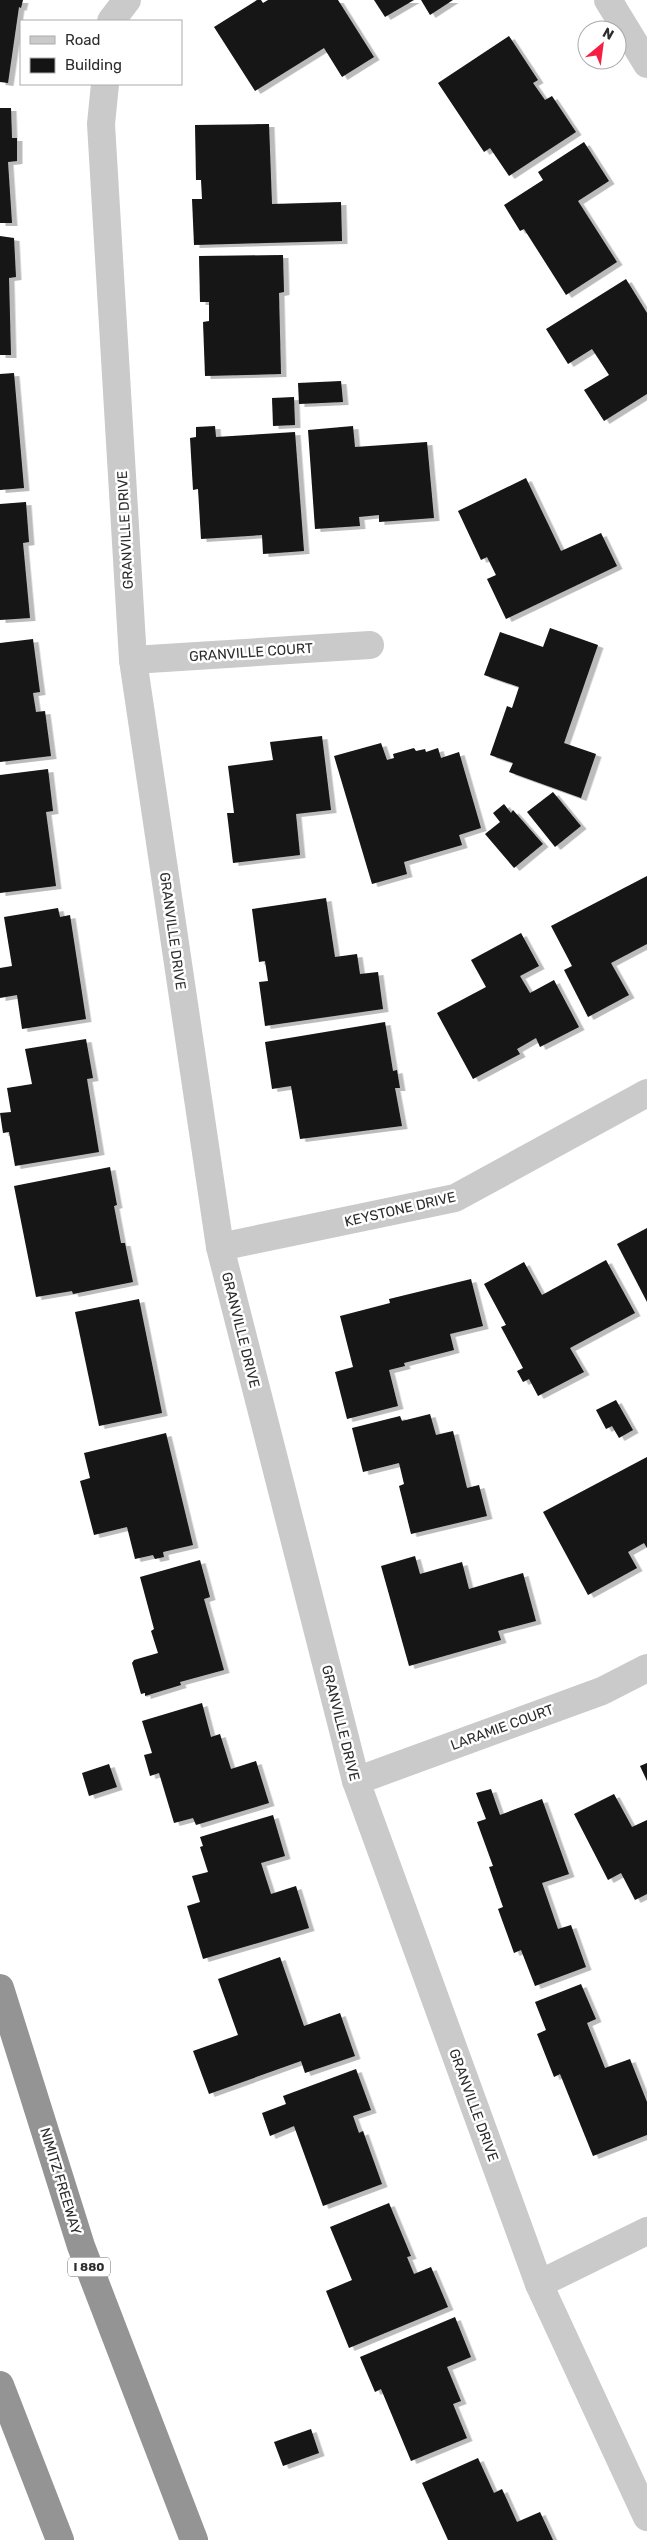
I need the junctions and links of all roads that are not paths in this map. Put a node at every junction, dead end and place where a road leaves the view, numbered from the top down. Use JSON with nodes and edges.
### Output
{"nodes":[{"id":1,"x":127,"y":0,"type":"edge"},
{"id":2,"x":608,"y":0,"type":"edge"},
{"id":3,"x":112,"y":20,"type":"edge"},
{"id":4,"x":647,"y":64,"type":"edge"},
{"id":5,"x":105,"y":85,"type":"edge"},
{"id":6,"x":370,"y":645,"type":"dead end"},
{"id":7,"x":133,"y":660,"type":"junction"},
{"id":8,"x":647,"y":1093,"type":"edge"},
{"id":9,"x":220,"y":1248,"type":"junction"},
{"id":10,"x":647,"y":1668,"type":"edge"},
{"id":11,"x":356,"y":1782,"type":"junction"},
{"id":12,"x":0,"y":1988,"type":"edge"},
{"id":13,"x":647,"y":2231,"type":"edge"},
{"id":14,"x":540,"y":2284,"type":"junction"},
{"id":15,"x":0,"y":2385,"type":"edge"},
{"id":16,"x":647,"y":2517,"type":"edge"},
{"id":17,"x":60,"y":2540,"type":"edge"},
{"id":18,"x":194,"y":2540,"type":"edge"}],
"edges":[{"from":1,"to":3,"type":"street"},
{"from":2,"to":4,"type":"street"},
{"from":5,"to":7,"type":"street","name":"GRANVILLE DRIVE"},
{"from":6,"to":7,"type":"street","name":"GRANVILLE COURT"},
{"from":7,"to":9,"type":"street","name":"GRANVILLE DRIVE"},
{"from":8,"to":9,"type":"street","name":"KEYSTONE DRIVE"},
{"from":9,"to":11,"type":"street","name":"GRANVILLE DRIVE"},
{"from":10,"to":11,"type":"street","name":"LARAMIE COURT"},
{"from":11,"to":14,"type":"street","name":"GRANVILLE DRIVE"},
{"from":12,"to":18,"type":"highway","name":"NIMITZ FREEWAY","number":"I 880"},
{"from":13,"to":14,"type":"street"},
{"from":14,"to":16,"type":"street","name":"GRANVILLE DRIVE"},
{"from":15,"to":17,"type":"highway"}]}
